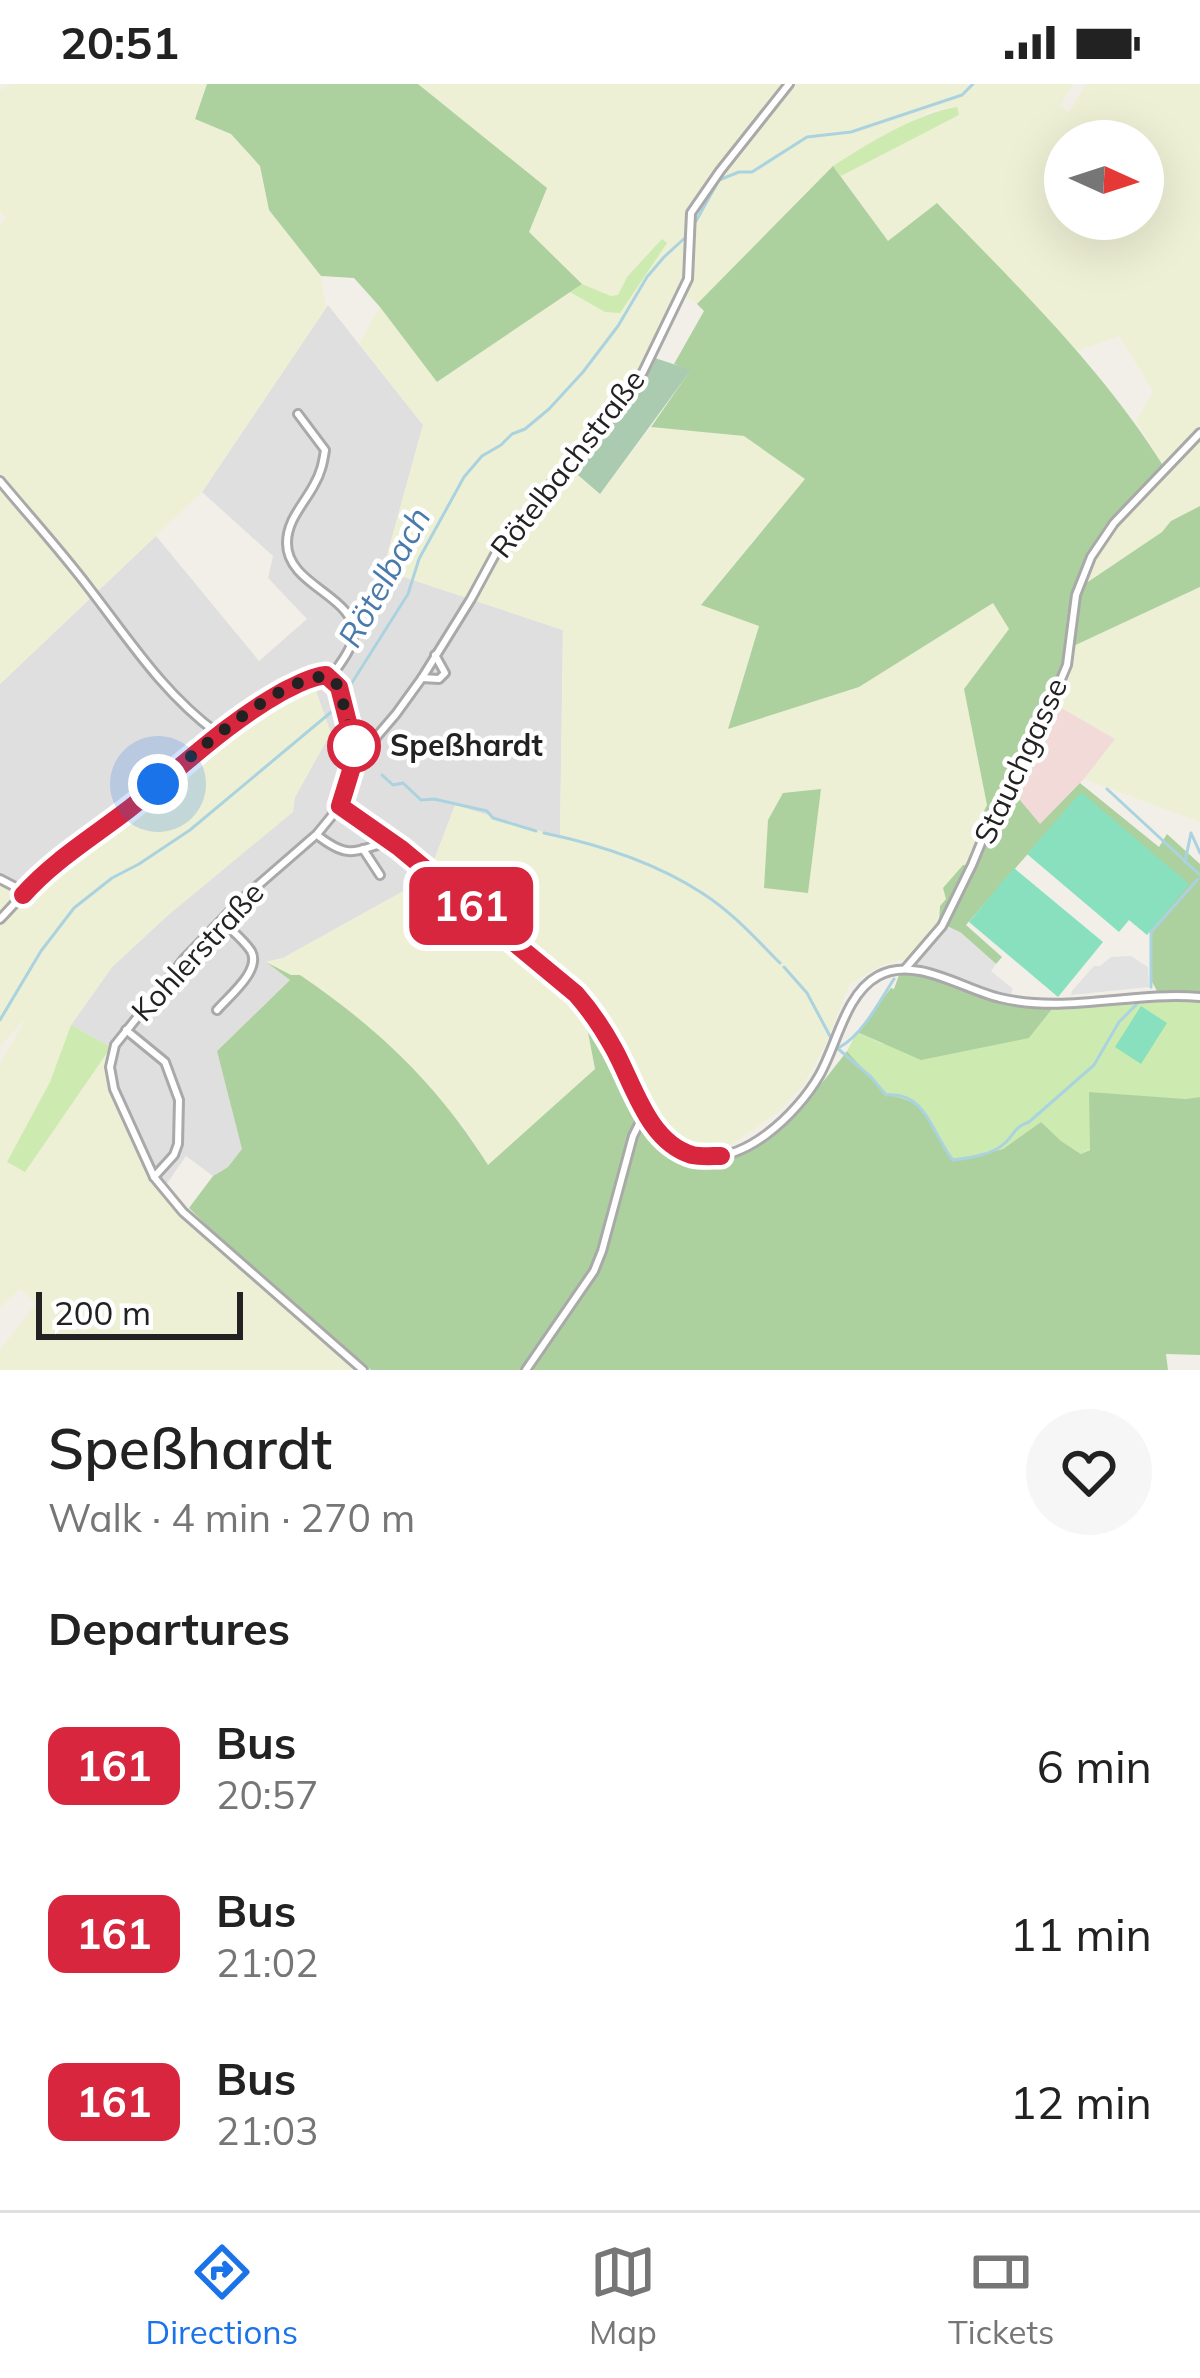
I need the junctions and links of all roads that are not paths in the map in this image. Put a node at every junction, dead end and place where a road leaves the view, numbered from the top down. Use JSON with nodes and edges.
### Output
{"nodes":[{"id":1,"x":789,"y":84,"type":"edge"},
{"id":2,"x":298,"y":414,"type":"dead end"},
{"id":3,"x":1200,"y":433,"type":"edge"},
{"id":4,"x":0,"y":481,"type":"edge"},
{"id":5,"x":435,"y":655,"type":"junction"},
{"id":6,"x":331,"y":677,"type":"junction"},
{"id":7,"x":422,"y":678,"type":"junction"},
{"id":8,"x":217,"y":734,"type":"junction"},
{"id":9,"x":356,"y":754,"type":"junction"},
{"id":10,"x":340,"y":806,"type":"junction"},
{"id":11,"x":316,"y":834,"type":"junction"},
{"id":12,"x":391,"y":841,"type":"junction"},
{"id":13,"x":363,"y":849,"type":"junction"},
{"id":14,"x":380,"y":875,"type":"dead end"},
{"id":15,"x":0,"y":879,"type":"edge"},
{"id":16,"x":24,"y":894,"type":"junction"},
{"id":17,"x":0,"y":919,"type":"edge"},
{"id":18,"x":222,"y":921,"type":"junction"},
{"id":19,"x":905,"y":969,"type":"junction"},
{"id":20,"x":1200,"y":997,"type":"edge"},
{"id":21,"x":217,"y":1010,"type":"dead end"},
{"id":22,"x":126,"y":1030,"type":"junction"},
{"id":23,"x":645,"y":1112,"type":"junction"},
{"id":24,"x":154,"y":1177,"type":"junction"},
{"id":25,"x":363,"y":1370,"type":"edge"},
{"id":26,"x":526,"y":1370,"type":"edge"}],
"edges":[{"from":1,"to":5,"type":"street","name":"Rötelbachstraße"},
{"from":2,"to":6,"type":"street"},
{"from":3,"to":19,"type":"street","name":"Stauchgasse"},
{"from":4,"to":8,"type":"street"},
{"from":5,"to":7,"type":"street","name":"Rötelbachstraße"},
{"from":5,"to":7,"type":"street","name":"Rötelbachstraße"},
{"from":6,"to":8,"type":"street"},
{"from":6,"to":9,"type":"street"},
{"from":7,"to":9,"type":"street","name":"Rötelbachstraße"},
{"from":8,"to":16,"type":"street"},
{"from":9,"to":10,"type":"street"},
{"from":10,"to":11,"type":"street","name":"Kohlerstraße"},
{"from":10,"to":12,"type":"street"},
{"from":11,"to":13,"type":"street"},
{"from":11,"to":18,"type":"street","name":"Kohlerstraße"},
{"from":12,"to":13,"type":"street"},
{"from":12,"to":23,"type":"street"},
{"from":13,"to":14,"type":"street"},
{"from":15,"to":16,"type":"street"},
{"from":16,"to":17,"type":"street"},
{"from":18,"to":21,"type":"street"},
{"from":18,"to":22,"type":"street","name":"Kohlerstraße"},
{"from":19,"to":20,"type":"street"},
{"from":19,"to":23,"type":"street"},
{"from":22,"to":24,"type":"street","name":"Kohlerstraße"},
{"from":22,"to":24,"type":"street"},
{"from":23,"to":26,"type":"street"},
{"from":24,"to":25,"type":"street","name":"Kohlerstraße"}]}
